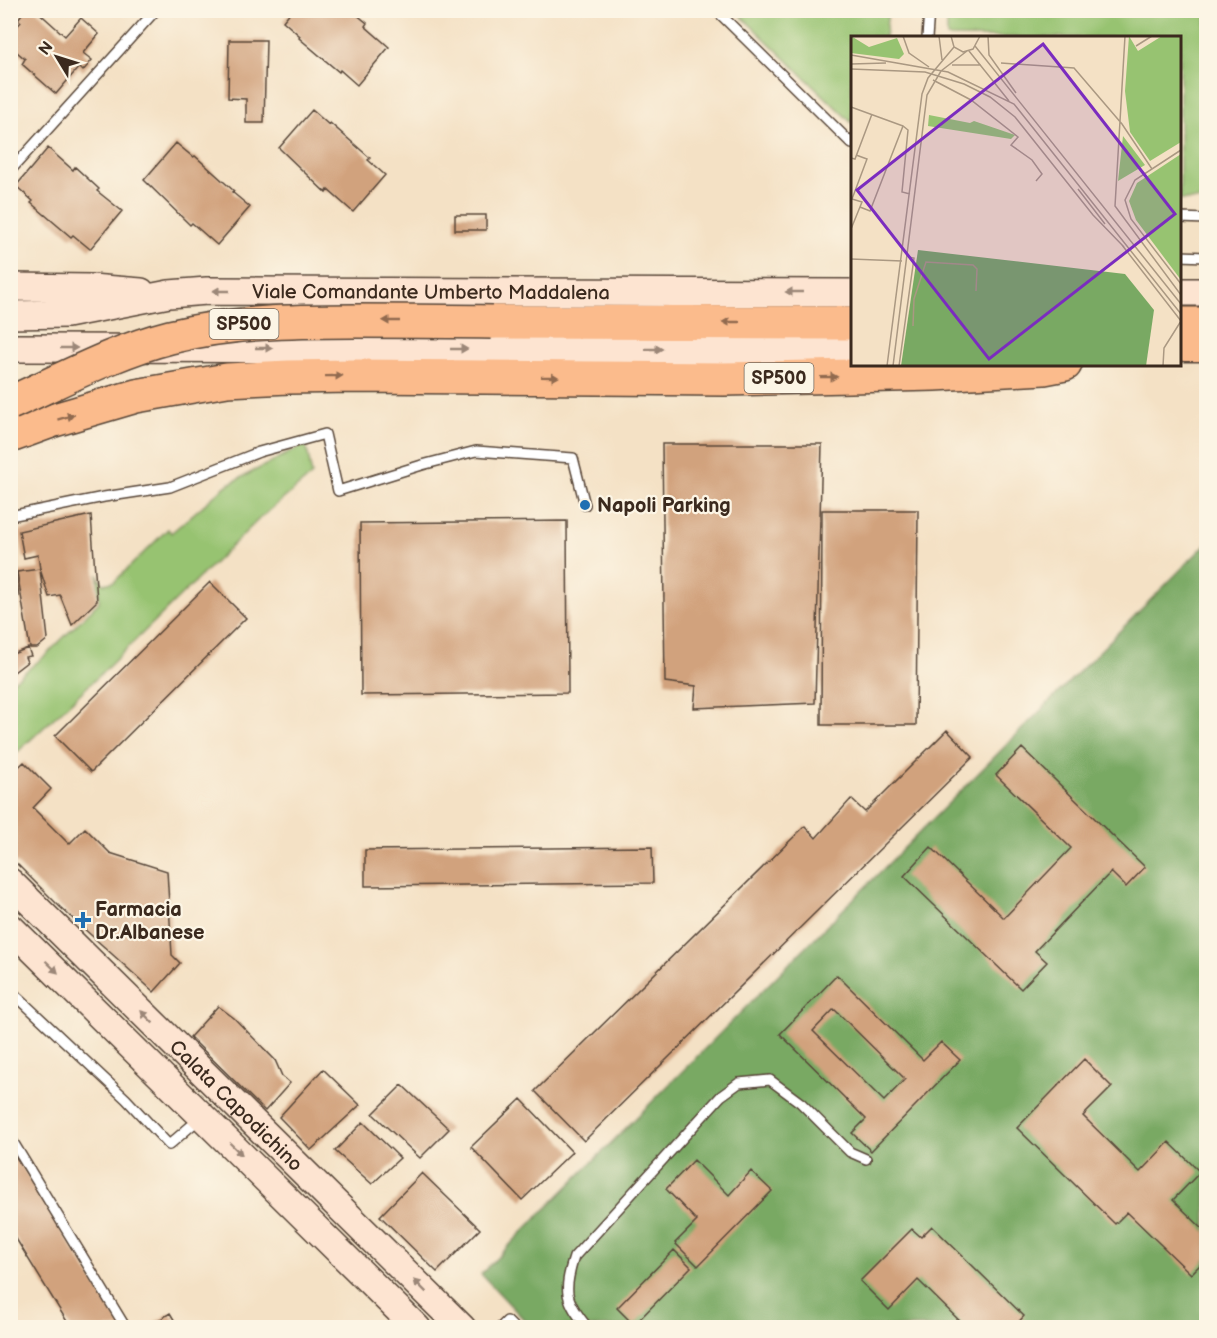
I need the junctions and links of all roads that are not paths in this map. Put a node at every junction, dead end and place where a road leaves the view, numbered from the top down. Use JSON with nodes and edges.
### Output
{"nodes":[{"id":1,"x":156,"y":10,"type":"edge"},
{"id":2,"x":716,"y":10,"type":"edge"},
{"id":3,"x":929,"y":10,"type":"edge"},
{"id":4,"x":927,"y":36,"type":"edge"},
{"id":5,"x":851,"y":143,"type":"edge"},
{"id":6,"x":10,"y":171,"type":"edge"},
{"id":7,"x":1181,"y":218,"type":"edge"},
{"id":8,"x":1206,"y":219,"type":"edge"},
{"id":9,"x":1181,"y":256,"type":"edge"},
{"id":10,"x":1206,"y":257,"type":"edge"},
{"id":11,"x":10,"y":287,"type":"edge"},
{"id":12,"x":851,"y":292,"type":"edge"},
{"id":13,"x":1181,"y":292,"type":"edge"},
{"id":14,"x":1206,"y":292,"type":"edge"},
{"id":15,"x":169,"y":294,"type":"junction"},
{"id":16,"x":10,"y":315,"type":"edge"},
{"id":17,"x":851,"y":323,"type":"edge"},
{"id":18,"x":10,"y":348,"type":"edge"},
{"id":19,"x":851,"y":350,"type":"edge"},
{"id":20,"x":1054,"y":366,"type":"edge"},
{"id":21,"x":10,"y":403,"type":"edge"},
{"id":22,"x":10,"y":436,"type":"edge"},
{"id":23,"x":585,"y":505,"type":"dead end"},
{"id":24,"x":10,"y":516,"type":"edge"},
{"id":25,"x":10,"y":882,"type":"edge"},
{"id":26,"x":10,"y":927,"type":"edge"},
{"id":27,"x":10,"y":990,"type":"edge"},
{"id":28,"x":202,"y":1116,"type":"junction"},
{"id":29,"x":10,"y":1137,"type":"edge"},
{"id":30,"x":866,"y":1158,"type":"dead end"},
{"id":31,"x":126,"y":1328,"type":"edge"},
{"id":32,"x":417,"y":1328,"type":"edge"},
{"id":33,"x":462,"y":1328,"type":"edge"},
{"id":34,"x":500,"y":1328,"type":"edge"},
{"id":35,"x":513,"y":1328,"type":"edge"},
{"id":36,"x":588,"y":1328,"type":"edge"}],
"edges":[{"from":1,"to":6,"type":"lane"},
{"from":2,"to":5,"type":"lane"},
{"from":3,"to":4,"type":"lane"},
{"from":7,"to":8,"type":"lane"},
{"from":9,"to":10,"type":"lane"},
{"from":11,"to":15,"type":"main road"},
{"from":12,"to":15,"type":"main road","name":"Viale Comandante Umberto Maddalena","one_way":true},
{"from":13,"to":14,"type":"main road"},
{"from":15,"to":16,"type":"main road","name":"Viale Comandante Umberto Maddalena"},
{"from":17,"to":21,"type":"highway","number":"SP500","one_way":true,"bridge":true},
{"from":18,"to":19,"type":"main road","one_way":true},
{"from":22,"to":20,"type":"highway","number":"SP500","one_way":true},
{"from":23,"to":24,"type":"lane"},
{"from":33,"to":25,"type":"main road","name":"Calata Capodichino","one_way":true},
{"from":26,"to":28,"type":"main road","name":"Calata Capodichino","one_way":true},
{"from":27,"to":28,"type":"lane"},
{"from":28,"to":32,"type":"main road","name":"Calata Capodichino","one_way":true},
{"from":29,"to":31,"type":"lane"},
{"from":30,"to":36,"type":"lane"},
{"from":34,"to":35,"type":"lane"}]}
